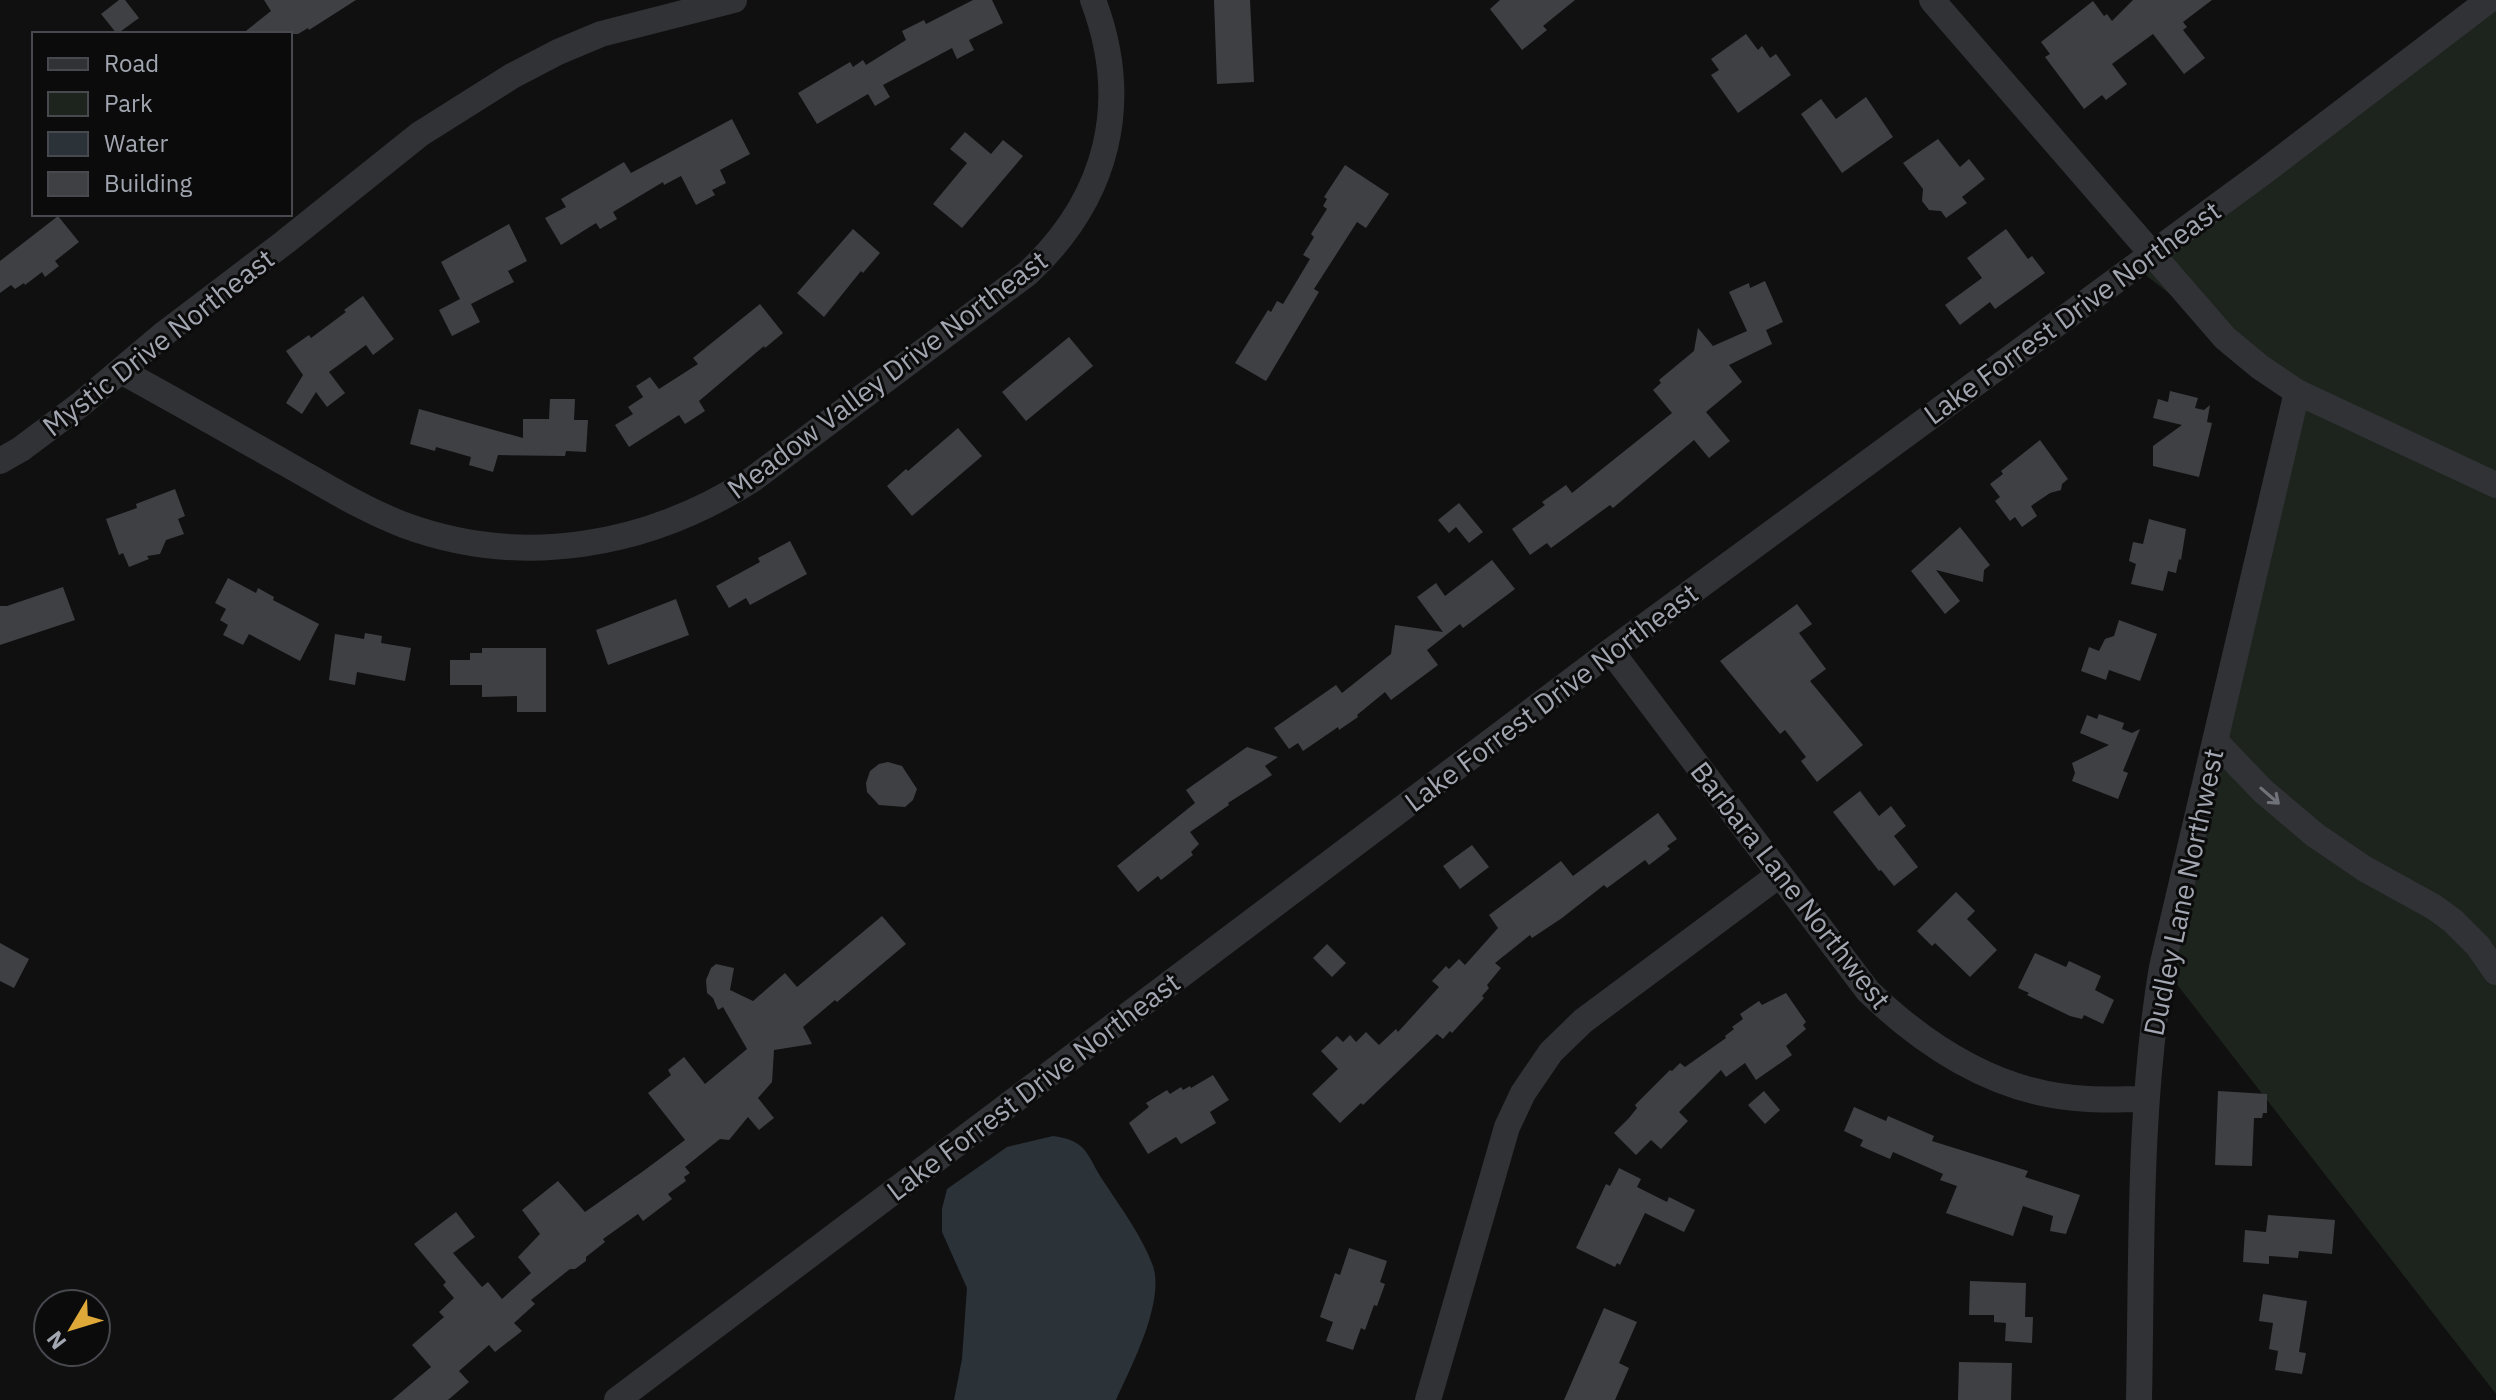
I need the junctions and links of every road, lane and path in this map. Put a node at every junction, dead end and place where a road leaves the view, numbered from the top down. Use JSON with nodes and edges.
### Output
{"nodes":[{"id":1,"x":734,"y":0,"type":"edge"},
{"id":2,"x":1093,"y":0,"type":"edge"},
{"id":3,"x":1932,"y":0,"type":"edge"},
{"id":4,"x":2475,"y":4,"type":"edge"},
{"id":5,"x":2150,"y":254,"type":"junction"},
{"id":6,"x":121,"y":371,"type":"junction"},
{"id":7,"x":2297,"y":392,"type":"junction"},
{"id":8,"x":0,"y":461,"type":"edge"},
{"id":9,"x":2496,"y":485,"type":"edge"},
{"id":10,"x":1611,"y":651,"type":"junction"},
{"id":11,"x":2215,"y":741,"type":"junction"},
{"id":12,"x":1779,"y":875,"type":"junction"},
{"id":13,"x":2496,"y":972,"type":"edge"},
{"id":14,"x":2145,"y":1099,"type":"junction"},
{"id":15,"x":617,"y":1400,"type":"edge"},
{"id":16,"x":1428,"y":1400,"type":"edge"},
{"id":17,"x":2139,"y":1400,"type":"edge"}],
"edges":[{"from":1,"to":6,"type":"street","name":"Mystic Drive Northeast"},
{"from":2,"to":6,"type":"street","name":"Meadow Valley Drive Northeast"},
{"from":3,"to":5,"type":"street"},
{"from":4,"to":5,"type":"street","name":"Lake Forrest Drive Northeast"},
{"from":5,"to":7,"type":"street"},
{"from":5,"to":10,"type":"street","name":"Lake Forrest Drive Northeast"},
{"from":6,"to":8,"type":"street","name":"Mystic Drive Northeast"},
{"from":7,"to":9,"type":"street"},
{"from":7,"to":11,"type":"street","name":"Dudley Lane Northwest"},
{"from":10,"to":12,"type":"street","name":"Barbara Lane Northwest"},
{"from":10,"to":15,"type":"street","name":"Lake Forrest Drive Northeast"},
{"from":11,"to":13,"type":"street","one_way":true},
{"from":11,"to":14,"type":"street","name":"Dudley Lane Northwest"},
{"from":12,"to":14,"type":"street","name":"Barbara Lane Northwest"},
{"from":12,"to":16,"type":"street"},
{"from":14,"to":17,"type":"street","name":"Dudley Lane Northwest"}]}
